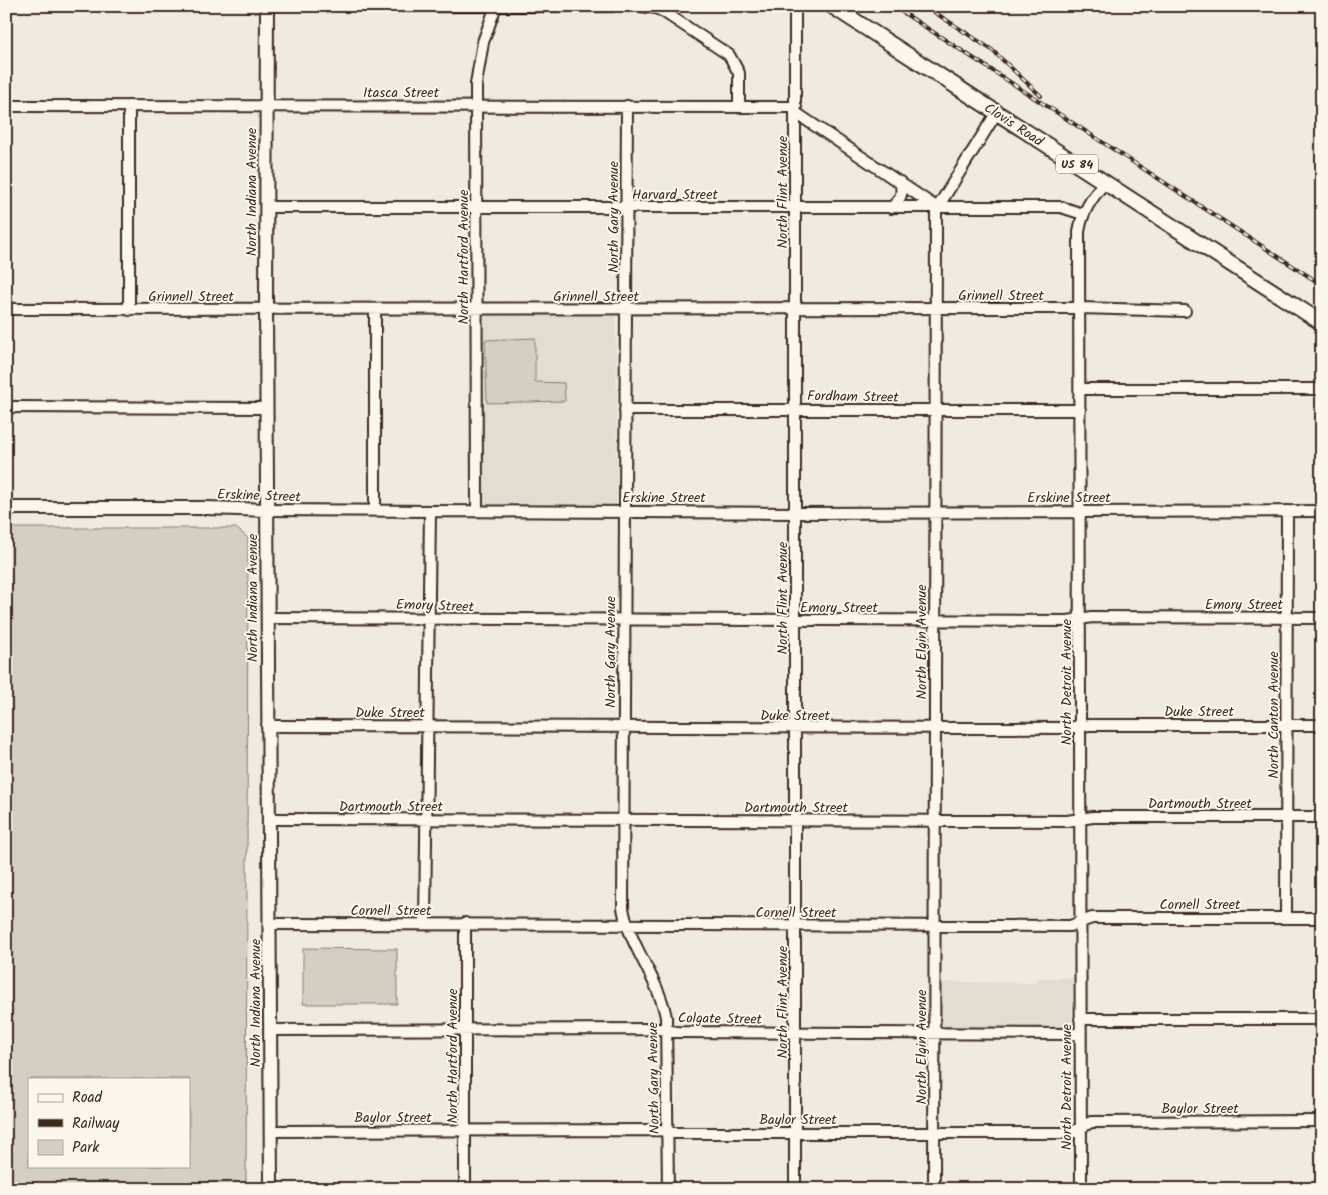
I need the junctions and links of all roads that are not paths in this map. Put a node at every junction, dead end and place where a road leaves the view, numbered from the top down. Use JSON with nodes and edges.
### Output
{"nodes":[{"id":1,"x":268,"y":6,"type":"edge"},
{"id":2,"x":390,"y":6,"type":"edge"},
{"id":3,"x":496,"y":6,"type":"edge"},
{"id":4,"x":611,"y":6,"type":"edge"},
{"id":5,"x":641,"y":6,"type":"edge"},
{"id":6,"x":795,"y":6,"type":"edge"},
{"id":7,"x":832,"y":6,"type":"edge"},
{"id":8,"x":6,"y":106,"type":"edge"},
{"id":9,"x":129,"y":106,"type":"junction"},
{"id":10,"x":267,"y":106,"type":"junction"},
{"id":11,"x":476,"y":106,"type":"junction"},
{"id":12,"x":627,"y":106,"type":"junction"},
{"id":13,"x":739,"y":106,"type":"junction"},
{"id":14,"x":796,"y":110,"type":"junction"},
{"id":15,"x":997,"y":112,"type":"junction"},
{"id":16,"x":900,"y":182,"type":"junction"},
{"id":17,"x":1105,"y":182,"type":"junction"},
{"id":18,"x":266,"y":207,"type":"junction"},
{"id":19,"x":937,"y":207,"type":"junction"},
{"id":20,"x":477,"y":208,"type":"junction"},
{"id":21,"x":627,"y":208,"type":"junction"},
{"id":22,"x":796,"y":208,"type":"junction"},
{"id":23,"x":890,"y":208,"type":"junction"},
{"id":24,"x":1083,"y":214,"type":"junction"},
{"id":25,"x":1080,"y":308,"type":"junction"},
{"id":26,"x":6,"y":309,"type":"edge"},
{"id":27,"x":626,"y":309,"type":"junction"},
{"id":28,"x":796,"y":309,"type":"junction"},
{"id":29,"x":935,"y":309,"type":"junction"},
{"id":30,"x":129,"y":310,"type":"junction"},
{"id":31,"x":266,"y":310,"type":"junction"},
{"id":32,"x":376,"y":310,"type":"junction"},
{"id":33,"x":476,"y":310,"type":"junction"},
{"id":34,"x":1186,"y":311,"type":"dead end"},
{"id":35,"x":1322,"y":323,"type":"edge"},
{"id":36,"x":1080,"y":388,"type":"junction"},
{"id":37,"x":1322,"y":389,"type":"edge"},
{"id":38,"x":6,"y":408,"type":"edge"},
{"id":39,"x":266,"y":408,"type":"junction"},
{"id":40,"x":796,"y":408,"type":"junction"},
{"id":41,"x":625,"y":410,"type":"junction"},
{"id":42,"x":935,"y":410,"type":"junction"},
{"id":43,"x":1080,"y":410,"type":"junction"},
{"id":44,"x":6,"y":508,"type":"edge"},
{"id":45,"x":267,"y":510,"type":"junction"},
{"id":46,"x":375,"y":511,"type":"junction"},
{"id":47,"x":430,"y":511,"type":"junction"},
{"id":48,"x":477,"y":511,"type":"junction"},
{"id":49,"x":1287,"y":511,"type":"junction"},
{"id":50,"x":1322,"y":511,"type":"edge"},
{"id":51,"x":624,"y":512,"type":"junction"},
{"id":52,"x":1080,"y":512,"type":"junction"},
{"id":53,"x":796,"y":513,"type":"junction"},
{"id":54,"x":935,"y":513,"type":"junction"},
{"id":55,"x":267,"y":618,"type":"junction"},
{"id":56,"x":427,"y":618,"type":"junction"},
{"id":57,"x":1286,"y":618,"type":"junction"},
{"id":58,"x":1322,"y":618,"type":"edge"},
{"id":59,"x":1080,"y":620,"type":"junction"},
{"id":60,"x":624,"y":621,"type":"junction"},
{"id":61,"x":796,"y":621,"type":"junction"},
{"id":62,"x":935,"y":621,"type":"junction"},
{"id":63,"x":1287,"y":725,"type":"junction"},
{"id":64,"x":1322,"y":725,"type":"edge"},
{"id":65,"x":267,"y":726,"type":"junction"},
{"id":66,"x":426,"y":726,"type":"junction"},
{"id":67,"x":1080,"y":726,"type":"junction"},
{"id":68,"x":624,"y":728,"type":"junction"},
{"id":69,"x":796,"y":729,"type":"junction"},
{"id":70,"x":935,"y":729,"type":"junction"},
{"id":71,"x":1286,"y":817,"type":"junction"},
{"id":72,"x":1322,"y":817,"type":"edge"},
{"id":73,"x":1080,"y":819,"type":"junction"},
{"id":74,"x":269,"y":820,"type":"junction"},
{"id":75,"x":426,"y":820,"type":"junction"},
{"id":76,"x":935,"y":820,"type":"junction"},
{"id":77,"x":624,"y":821,"type":"junction"},
{"id":78,"x":796,"y":821,"type":"junction"},
{"id":79,"x":1286,"y":918,"type":"junction"},
{"id":80,"x":1322,"y":918,"type":"edge"},
{"id":81,"x":1080,"y":922,"type":"junction"},
{"id":82,"x":465,"y":923,"type":"junction"},
{"id":83,"x":270,"y":924,"type":"junction"},
{"id":84,"x":425,"y":924,"type":"junction"},
{"id":85,"x":627,"y":924,"type":"junction"},
{"id":86,"x":796,"y":926,"type":"junction"},
{"id":87,"x":935,"y":926,"type":"junction"},
{"id":88,"x":1322,"y":1018,"type":"edge"},
{"id":89,"x":1080,"y":1019,"type":"junction"},
{"id":90,"x":271,"y":1030,"type":"junction"},
{"id":91,"x":465,"y":1030,"type":"junction"},
{"id":92,"x":668,"y":1031,"type":"junction"},
{"id":93,"x":796,"y":1033,"type":"junction"},
{"id":94,"x":934,"y":1033,"type":"junction"},
{"id":95,"x":1080,"y":1034,"type":"junction"},
{"id":96,"x":1322,"y":1121,"type":"edge"},
{"id":97,"x":1080,"y":1128,"type":"junction"},
{"id":98,"x":271,"y":1131,"type":"junction"},
{"id":99,"x":465,"y":1131,"type":"junction"},
{"id":100,"x":668,"y":1132,"type":"junction"},
{"id":101,"x":796,"y":1133,"type":"junction"},
{"id":102,"x":934,"y":1133,"type":"junction"},
{"id":103,"x":271,"y":1189,"type":"edge"},
{"id":104,"x":465,"y":1189,"type":"edge"},
{"id":105,"x":668,"y":1189,"type":"edge"},
{"id":106,"x":796,"y":1189,"type":"edge"},
{"id":107,"x":934,"y":1189,"type":"edge"},
{"id":108,"x":1080,"y":1189,"type":"edge"}],
"edges":[{"from":1,"to":10,"type":"main road","name":"North Indiana Avenue"},
{"from":2,"to":3,"type":"street"},
{"from":3,"to":4,"type":"street"},
{"from":3,"to":11,"type":"street","name":"North Hartford Avenue"},
{"from":5,"to":13,"type":"street"},
{"from":6,"to":14,"type":"street","name":"North Flint Avenue"},
{"from":7,"to":15,"type":"highway","name":"Clovis Road","number":"US 84"},
{"from":8,"to":9,"type":"street","name":"Itasca Street"},
{"from":9,"to":10,"type":"street","name":"Itasca Street"},
{"from":9,"to":30,"type":"street"},
{"from":10,"to":11,"type":"street","name":"Itasca Street"},
{"from":10,"to":18,"type":"main road","name":"North Indiana Avenue"},
{"from":11,"to":12,"type":"street","name":"Itasca Street"},
{"from":11,"to":20,"type":"street","name":"North Hartford Avenue"},
{"from":12,"to":13,"type":"street","name":"Itasca Street"},
{"from":12,"to":21,"type":"street","name":"North Gary Avenue"},
{"from":13,"to":14,"type":"street","name":"Itasca Street"},
{"from":14,"to":16,"type":"street"},
{"from":14,"to":22,"type":"street","name":"North Flint Avenue"},
{"from":15,"to":17,"type":"highway","name":"Clovis Road","number":"US 84"},
{"from":15,"to":19,"type":"street"},
{"from":16,"to":19,"type":"street"},
{"from":16,"to":23,"type":"street"},
{"from":17,"to":24,"type":"street","name":"North Detroit Avenue"},
{"from":17,"to":35,"type":"highway","name":"Clovis Road","number":"US 84"},
{"from":18,"to":20,"type":"street","name":"Harvard Street"},
{"from":18,"to":31,"type":"main road","name":"North Indiana Avenue"},
{"from":19,"to":23,"type":"street","name":"Harvard Street"},
{"from":19,"to":24,"type":"street","name":"Harvard Street"},
{"from":19,"to":29,"type":"street","name":"North Elgin Avenue"},
{"from":20,"to":21,"type":"street","name":"Harvard Street"},
{"from":20,"to":33,"type":"street","name":"North Hartford Avenue"},
{"from":21,"to":22,"type":"street","name":"Harvard Street"},
{"from":21,"to":27,"type":"street","name":"North Gary Avenue"},
{"from":22,"to":23,"type":"street","name":"Harvard Street"},
{"from":22,"to":28,"type":"street","name":"North Flint Avenue"},
{"from":24,"to":25,"type":"street","name":"North Detroit Avenue"},
{"from":25,"to":29,"type":"street","name":"Grinnell Street"},
{"from":25,"to":34,"type":"street","name":"Grinnell Street"},
{"from":25,"to":36,"type":"street","name":"North Detroit Avenue"},
{"from":26,"to":30,"type":"street","name":"Grinnell Street"},
{"from":27,"to":28,"type":"street","name":"Grinnell Street"},
{"from":27,"to":33,"type":"street","name":"Grinnell Street"},
{"from":27,"to":41,"type":"street","name":"North Gary Avenue"},
{"from":28,"to":29,"type":"street","name":"Grinnell Street"},
{"from":28,"to":40,"type":"street","name":"North Flint Avenue"},
{"from":29,"to":42,"type":"street","name":"North Elgin Avenue"},
{"from":30,"to":31,"type":"street","name":"Grinnell Street"},
{"from":31,"to":32,"type":"street","name":"Grinnell Street"},
{"from":31,"to":39,"type":"main road","name":"North Indiana Avenue"},
{"from":32,"to":33,"type":"street","name":"Grinnell Street"},
{"from":32,"to":46,"type":"street"},
{"from":33,"to":48,"type":"street","name":"North Hartford Avenue"},
{"from":36,"to":37,"type":"street"},
{"from":36,"to":43,"type":"street","name":"North Detroit Avenue"},
{"from":38,"to":39,"type":"street"},
{"from":39,"to":45,"type":"main road","name":"North Indiana Avenue"},
{"from":40,"to":41,"type":"street","name":"Fordham Street"},
{"from":40,"to":42,"type":"street","name":"Fordham Street"},
{"from":40,"to":53,"type":"street","name":"North Flint Avenue"},
{"from":41,"to":51,"type":"street","name":"North Gary Avenue"},
{"from":42,"to":43,"type":"street","name":"Fordham Street"},
{"from":42,"to":54,"type":"street","name":"North Elgin Avenue"},
{"from":43,"to":52,"type":"street","name":"North Detroit Avenue"},
{"from":44,"to":45,"type":"main road","name":"Erskine Street"},
{"from":45,"to":46,"type":"street","name":"Erskine Street"},
{"from":45,"to":55,"type":"main road","name":"North Indiana Avenue"},
{"from":46,"to":47,"type":"street","name":"Erskine Street"},
{"from":47,"to":48,"type":"street","name":"Erskine Street"},
{"from":47,"to":56,"type":"street"},
{"from":48,"to":51,"type":"street","name":"Erskine Street"},
{"from":49,"to":50,"type":"street","name":"Erskine Street"},
{"from":49,"to":52,"type":"street","name":"Erskine Street"},
{"from":49,"to":57,"type":"street","name":"North Canton Avenue"},
{"from":51,"to":53,"type":"street","name":"Erskine Street"},
{"from":51,"to":60,"type":"street","name":"North Gary Avenue"},
{"from":52,"to":54,"type":"street","name":"Erskine Street"},
{"from":52,"to":59,"type":"street","name":"North Detroit Avenue"},
{"from":53,"to":54,"type":"street","name":"Erskine Street"},
{"from":53,"to":61,"type":"street","name":"North Flint Avenue"},
{"from":54,"to":62,"type":"street","name":"North Elgin Avenue"},
{"from":55,"to":56,"type":"street","name":"Emory Street"},
{"from":55,"to":65,"type":"main road","name":"North Indiana Avenue"},
{"from":56,"to":60,"type":"street","name":"Emory Street"},
{"from":56,"to":66,"type":"street"},
{"from":57,"to":58,"type":"street","name":"Emory Street"},
{"from":57,"to":59,"type":"street","name":"Emory Street"},
{"from":57,"to":63,"type":"street","name":"North Canton Avenue"},
{"from":59,"to":62,"type":"street","name":"Emory Street"},
{"from":59,"to":67,"type":"street","name":"North Detroit Avenue"},
{"from":60,"to":61,"type":"street","name":"Emory Street"},
{"from":60,"to":68,"type":"street","name":"North Gary Avenue"},
{"from":61,"to":62,"type":"street","name":"Emory Street"},
{"from":61,"to":69,"type":"street","name":"North Flint Avenue"},
{"from":62,"to":70,"type":"street","name":"North Elgin Avenue"},
{"from":63,"to":64,"type":"street","name":"Duke Street"},
{"from":63,"to":67,"type":"street","name":"Duke Street"},
{"from":63,"to":71,"type":"street","name":"North Canton Avenue"},
{"from":65,"to":66,"type":"street","name":"Duke Street"},
{"from":65,"to":74,"type":"main road","name":"North Indiana Avenue"},
{"from":66,"to":68,"type":"street","name":"Duke Street"},
{"from":66,"to":75,"type":"street"},
{"from":67,"to":70,"type":"street","name":"Duke Street"},
{"from":67,"to":73,"type":"street","name":"North Detroit Avenue"},
{"from":68,"to":69,"type":"street","name":"Duke Street"},
{"from":68,"to":77,"type":"street","name":"North Gary Avenue"},
{"from":69,"to":70,"type":"street","name":"Duke Street"},
{"from":69,"to":78,"type":"street","name":"North Flint Avenue"},
{"from":70,"to":76,"type":"street","name":"North Elgin Avenue"},
{"from":71,"to":72,"type":"street","name":"Dartmouth Street"},
{"from":71,"to":73,"type":"street","name":"Dartmouth Street"},
{"from":71,"to":79,"type":"street","name":"North Canton Avenue"},
{"from":73,"to":76,"type":"street","name":"Dartmouth Street"},
{"from":73,"to":81,"type":"street","name":"North Detroit Avenue"},
{"from":74,"to":75,"type":"street","name":"Dartmouth Street"},
{"from":74,"to":83,"type":"main road","name":"North Indiana Avenue"},
{"from":75,"to":77,"type":"street","name":"Dartmouth Street"},
{"from":75,"to":84,"type":"street"},
{"from":76,"to":78,"type":"street","name":"Dartmouth Street"},
{"from":76,"to":87,"type":"street","name":"North Elgin Avenue"},
{"from":77,"to":78,"type":"street","name":"Dartmouth Street"},
{"from":77,"to":85,"type":"street","name":"North Gary Avenue"},
{"from":78,"to":86,"type":"street","name":"North Flint Avenue"},
{"from":79,"to":80,"type":"street","name":"Cornell Street"},
{"from":79,"to":81,"type":"street","name":"Cornell Street"},
{"from":81,"to":87,"type":"street","name":"Cornell Street"},
{"from":81,"to":89,"type":"street","name":"North Detroit Avenue"},
{"from":82,"to":84,"type":"street","name":"Cornell Street"},
{"from":82,"to":85,"type":"street","name":"Cornell Street"},
{"from":82,"to":91,"type":"street","name":"North Hartford Avenue"},
{"from":83,"to":84,"type":"street","name":"Cornell Street"},
{"from":83,"to":90,"type":"main road","name":"North Indiana Avenue"},
{"from":85,"to":86,"type":"street","name":"Cornell Street"},
{"from":85,"to":92,"type":"street","name":"North Gary Avenue"},
{"from":86,"to":87,"type":"street","name":"Cornell Street"},
{"from":86,"to":93,"type":"street","name":"North Flint Avenue"},
{"from":87,"to":94,"type":"street","name":"North Elgin Avenue"},
{"from":88,"to":89,"type":"street"},
{"from":89,"to":95,"type":"street","name":"North Detroit Avenue"},
{"from":90,"to":91,"type":"street","name":"Colgate Street"},
{"from":90,"to":98,"type":"main road","name":"North Indiana Avenue"},
{"from":91,"to":92,"type":"street","name":"Colgate Street"},
{"from":91,"to":99,"type":"street","name":"North Hartford Avenue"},
{"from":92,"to":93,"type":"street","name":"Colgate Street"},
{"from":92,"to":100,"type":"street","name":"North Gary Avenue"},
{"from":93,"to":94,"type":"street","name":"Colgate Street"},
{"from":93,"to":101,"type":"street","name":"North Flint Avenue"},
{"from":94,"to":95,"type":"street","name":"Colgate Street"},
{"from":94,"to":102,"type":"street","name":"North Elgin Avenue"},
{"from":95,"to":97,"type":"street","name":"North Detroit Avenue"},
{"from":96,"to":97,"type":"street","name":"Baylor Street"},
{"from":97,"to":102,"type":"street","name":"Baylor Street"},
{"from":97,"to":108,"type":"street","name":"North Detroit Avenue"},
{"from":98,"to":99,"type":"street","name":"Baylor Street"},
{"from":98,"to":103,"type":"main road","name":"North Indiana Avenue"},
{"from":99,"to":100,"type":"street","name":"Baylor Street"},
{"from":99,"to":104,"type":"street","name":"North Hartford Avenue"},
{"from":100,"to":101,"type":"street","name":"Baylor Street"},
{"from":100,"to":105,"type":"street","name":"North Gary Avenue"},
{"from":101,"to":102,"type":"street","name":"Baylor Street"},
{"from":101,"to":106,"type":"street","name":"North Flint Avenue"},
{"from":102,"to":107,"type":"street","name":"North Elgin Avenue"}]}
